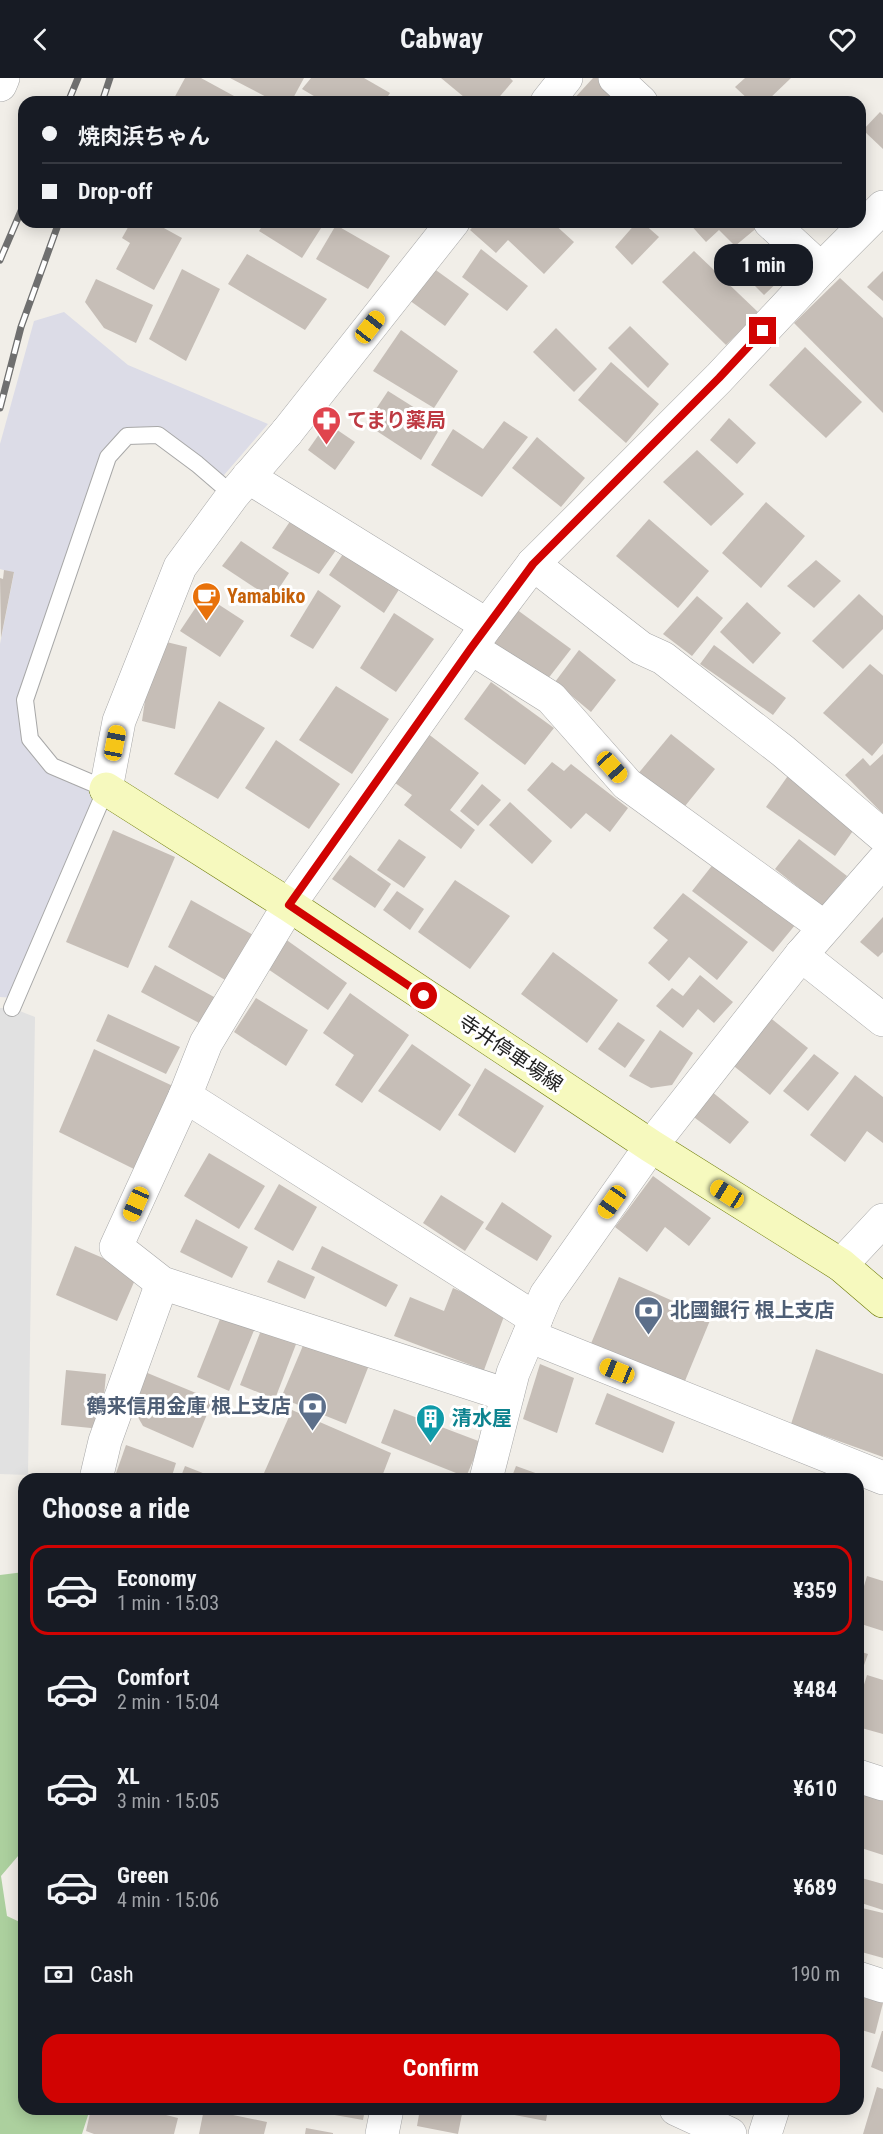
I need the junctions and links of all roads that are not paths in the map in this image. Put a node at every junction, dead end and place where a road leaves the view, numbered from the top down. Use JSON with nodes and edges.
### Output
{"nodes":[{"id":1,"x":3,"y":78,"type":"edge"},
{"id":2,"x":566,"y":78,"type":"edge"},
{"id":3,"x":615,"y":78,"type":"edge"},
{"id":4,"x":0,"y":85,"type":"edge"},
{"id":5,"x":552,"y":96,"type":"edge"},
{"id":6,"x":634,"y":96,"type":"edge"},
{"id":7,"x":883,"y":207,"type":"edge"},
{"id":8,"x":866,"y":224,"type":"edge"},
{"id":9,"x":448,"y":228,"type":"edge"},
{"id":10,"x":777,"y":228,"type":"edge"},
{"id":11,"x":862,"y":228,"type":"edge"},
{"id":12,"x":821,"y":269,"type":"junction"},
{"id":13,"x":241,"y":486,"type":"junction"},
{"id":14,"x":533,"y":564,"type":"junction"},
{"id":15,"x":479,"y":637,"type":"junction"},
{"id":16,"x":106,"y":789,"type":"junction"},
{"id":17,"x":883,"y":836,"type":"edge"},
{"id":18,"x":883,"y":861,"type":"edge"},
{"id":19,"x":289,"y":905,"type":"junction"},
{"id":20,"x":824,"y":927,"type":"junction"},
{"id":21,"x":801,"y":955,"type":"junction"},
{"id":22,"x":12,"y":1008,"type":"dead end"},
{"id":23,"x":883,"y":1020,"type":"edge"},
{"id":24,"x":185,"y":1096,"type":"junction"},
{"id":25,"x":651,"y":1146,"type":"junction"},
{"id":26,"x":883,"y":1220,"type":"edge"},
{"id":27,"x":841,"y":1265,"type":"junction"},
{"id":28,"x":162,"y":1283,"type":"junction"},
{"id":29,"x":883,"y":1301,"type":"edge"},
{"id":30,"x":532,"y":1327,"type":"junction"},
{"id":31,"x":507,"y":1395,"type":"junction"},
{"id":32,"x":97,"y":1473,"type":"edge"},
{"id":33,"x":488,"y":1473,"type":"edge"},
{"id":34,"x":883,"y":1478,"type":"edge"},
{"id":35,"x":864,"y":1778,"type":"edge"},
{"id":36,"x":883,"y":1784,"type":"edge"},
{"id":37,"x":864,"y":1980,"type":"edge"},
{"id":38,"x":883,"y":1986,"type":"edge"},
{"id":39,"x":386,"y":2115,"type":"edge"},
{"id":40,"x":689,"y":2115,"type":"edge"},
{"id":41,"x":771,"y":2115,"type":"edge"},
{"id":42,"x":382,"y":2134,"type":"edge"},
{"id":43,"x":730,"y":2134,"type":"edge"},
{"id":44,"x":765,"y":2134,"type":"edge"}],
"edges":[{"from":1,"to":4,"type":"street"},
{"from":2,"to":5,"type":"street"},
{"from":3,"to":6,"type":"street"},
{"from":7,"to":8,"type":"street"},
{"from":9,"to":13,"type":"street"},
{"from":10,"to":12,"type":"street"},
{"from":11,"to":12,"type":"street"},
{"from":12,"to":14,"type":"street"},
{"from":13,"to":15,"type":"street"},
{"from":13,"to":16,"type":"street"},
{"from":13,"to":16,"type":"lane"},
{"from":14,"to":15,"type":"street"},
{"from":14,"to":17,"type":"street"},
{"from":15,"to":19,"type":"street"},
{"from":15,"to":20,"type":"street"},
{"from":16,"to":19,"type":"main road","name":"寺井停車場線"},
{"from":16,"to":22,"type":"lane"},
{"from":18,"to":20,"type":"street"},
{"from":19,"to":24,"type":"street"},
{"from":19,"to":25,"type":"main road","name":"寺井停車場線"},
{"from":20,"to":21,"type":"street"},
{"from":21,"to":23,"type":"street"},
{"from":21,"to":25,"type":"street"},
{"from":24,"to":28,"type":"street"},
{"from":24,"to":30,"type":"street"},
{"from":25,"to":27,"type":"main road","name":"寺井停車場線"},
{"from":25,"to":30,"type":"street"},
{"from":26,"to":27,"type":"street"},
{"from":27,"to":29,"type":"main road","name":"寺井停車場線"},
{"from":28,"to":31,"type":"street"},
{"from":28,"to":32,"type":"street"},
{"from":30,"to":31,"type":"street"},
{"from":30,"to":34,"type":"street"},
{"from":31,"to":33,"type":"street"},
{"from":35,"to":36,"type":"street"},
{"from":37,"to":38,"type":"street"},
{"from":39,"to":42,"type":"street"},
{"from":40,"to":43,"type":"street"},
{"from":41,"to":44,"type":"street"}]}
